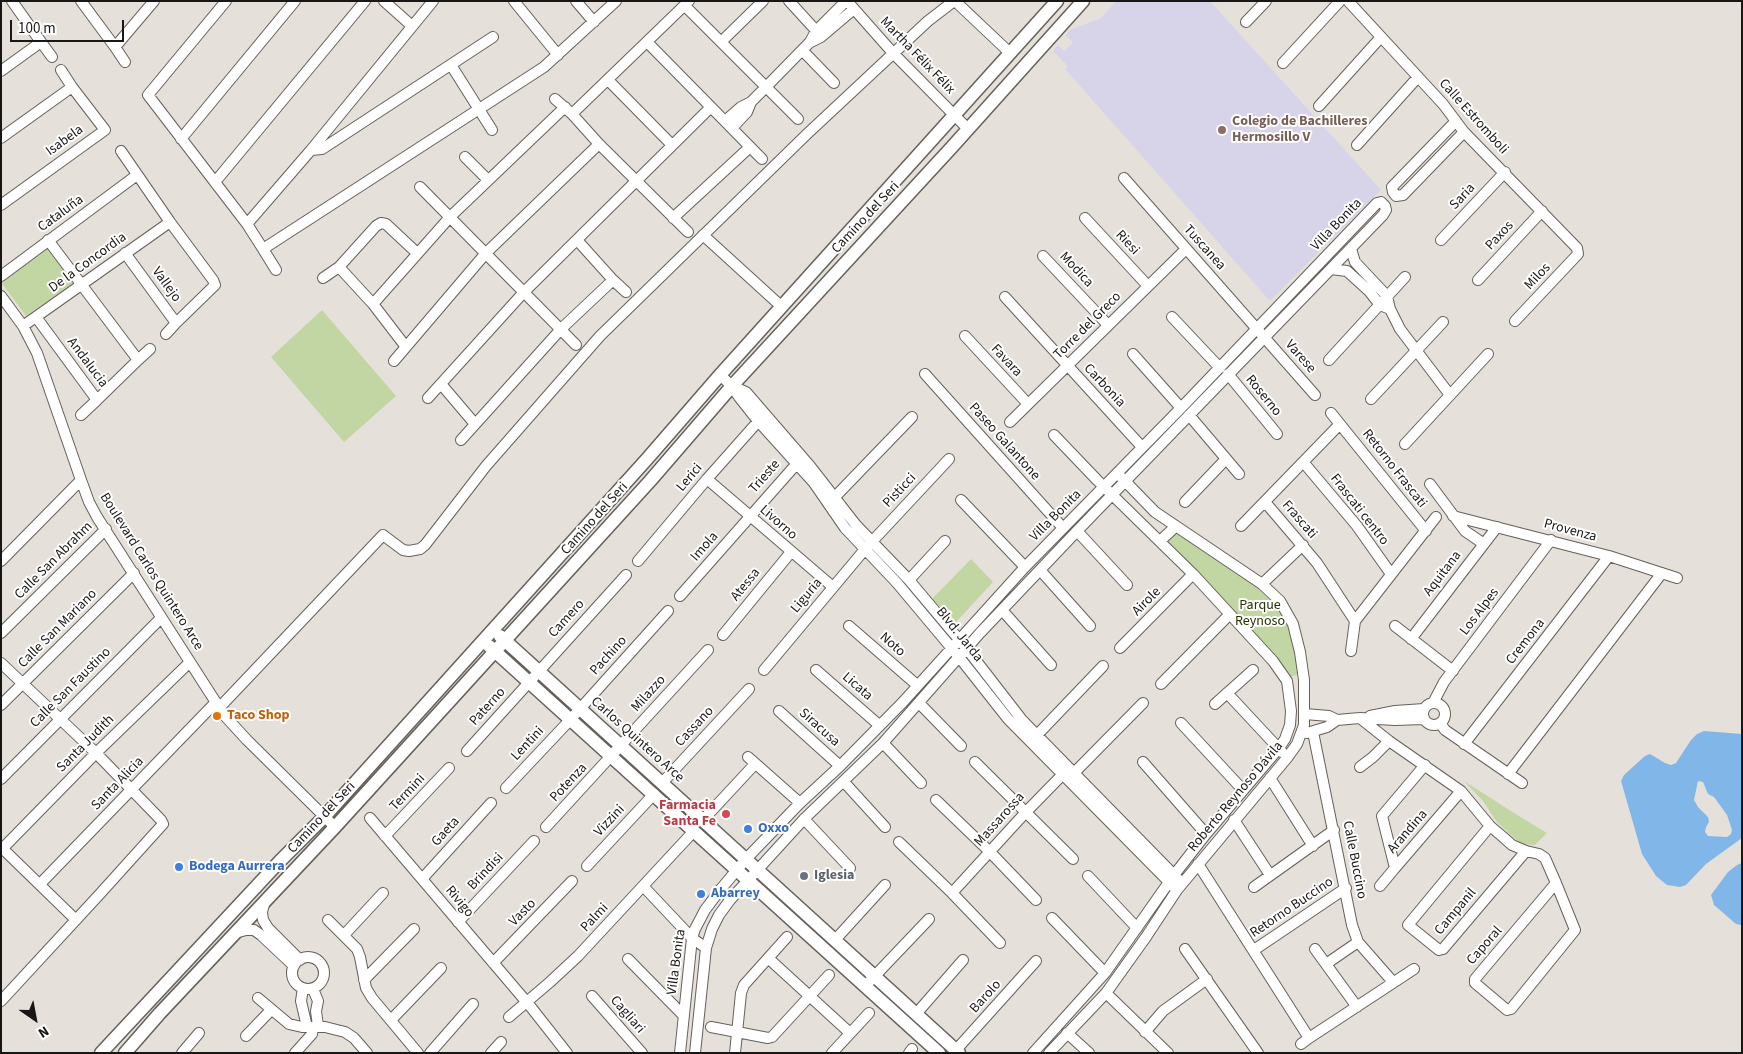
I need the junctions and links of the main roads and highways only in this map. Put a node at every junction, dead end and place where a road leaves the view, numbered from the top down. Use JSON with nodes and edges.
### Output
{"nodes":[{"id":1,"x":1057,"y":1,"type":"edge"},
{"id":2,"x":1083,"y":1,"type":"edge"},
{"id":3,"x":647,"y":459,"type":"junction"},
{"id":4,"x":650,"y":481,"type":"junction"},
{"id":5,"x":494,"y":630,"type":"junction"},
{"id":6,"x":505,"y":640,"type":"junction"},
{"id":7,"x":483,"y":641,"type":"junction"},
{"id":8,"x":495,"y":651,"type":"junction"},
{"id":9,"x":958,"y":1051,"type":"edge"},
{"id":10,"x":101,"y":1053,"type":"edge"},
{"id":11,"x":124,"y":1053,"type":"edge"},
{"id":12,"x":939,"y":1053,"type":"edge"}],
"edges":[{"from":1,"to":3,"type":"main road","name":"Camino del Seri"},
{"from":2,"to":4,"type":"main road","name":"Camino del Seri"},
{"from":3,"to":4,"type":"main road"},
{"from":3,"to":5,"type":"main road","name":"Camino del Seri"},
{"from":4,"to":6,"type":"main road","name":"Camino del Seri"},
{"from":5,"to":6,"type":"main road","name":"Carlos Quintero Arce"},
{"from":5,"to":7,"type":"main road","name":"Camino del Seri"},
{"from":6,"to":8,"type":"main road","name":"Camino del Seri"},
{"from":6,"to":9,"type":"main road","name":"Carlos Quintero Arce"},
{"from":7,"to":8,"type":"main road"},
{"from":7,"to":10,"type":"main road","name":"Camino del Seri"},
{"from":8,"to":11,"type":"main road","name":"Camino del Seri"},
{"from":8,"to":12,"type":"main road"}]}
